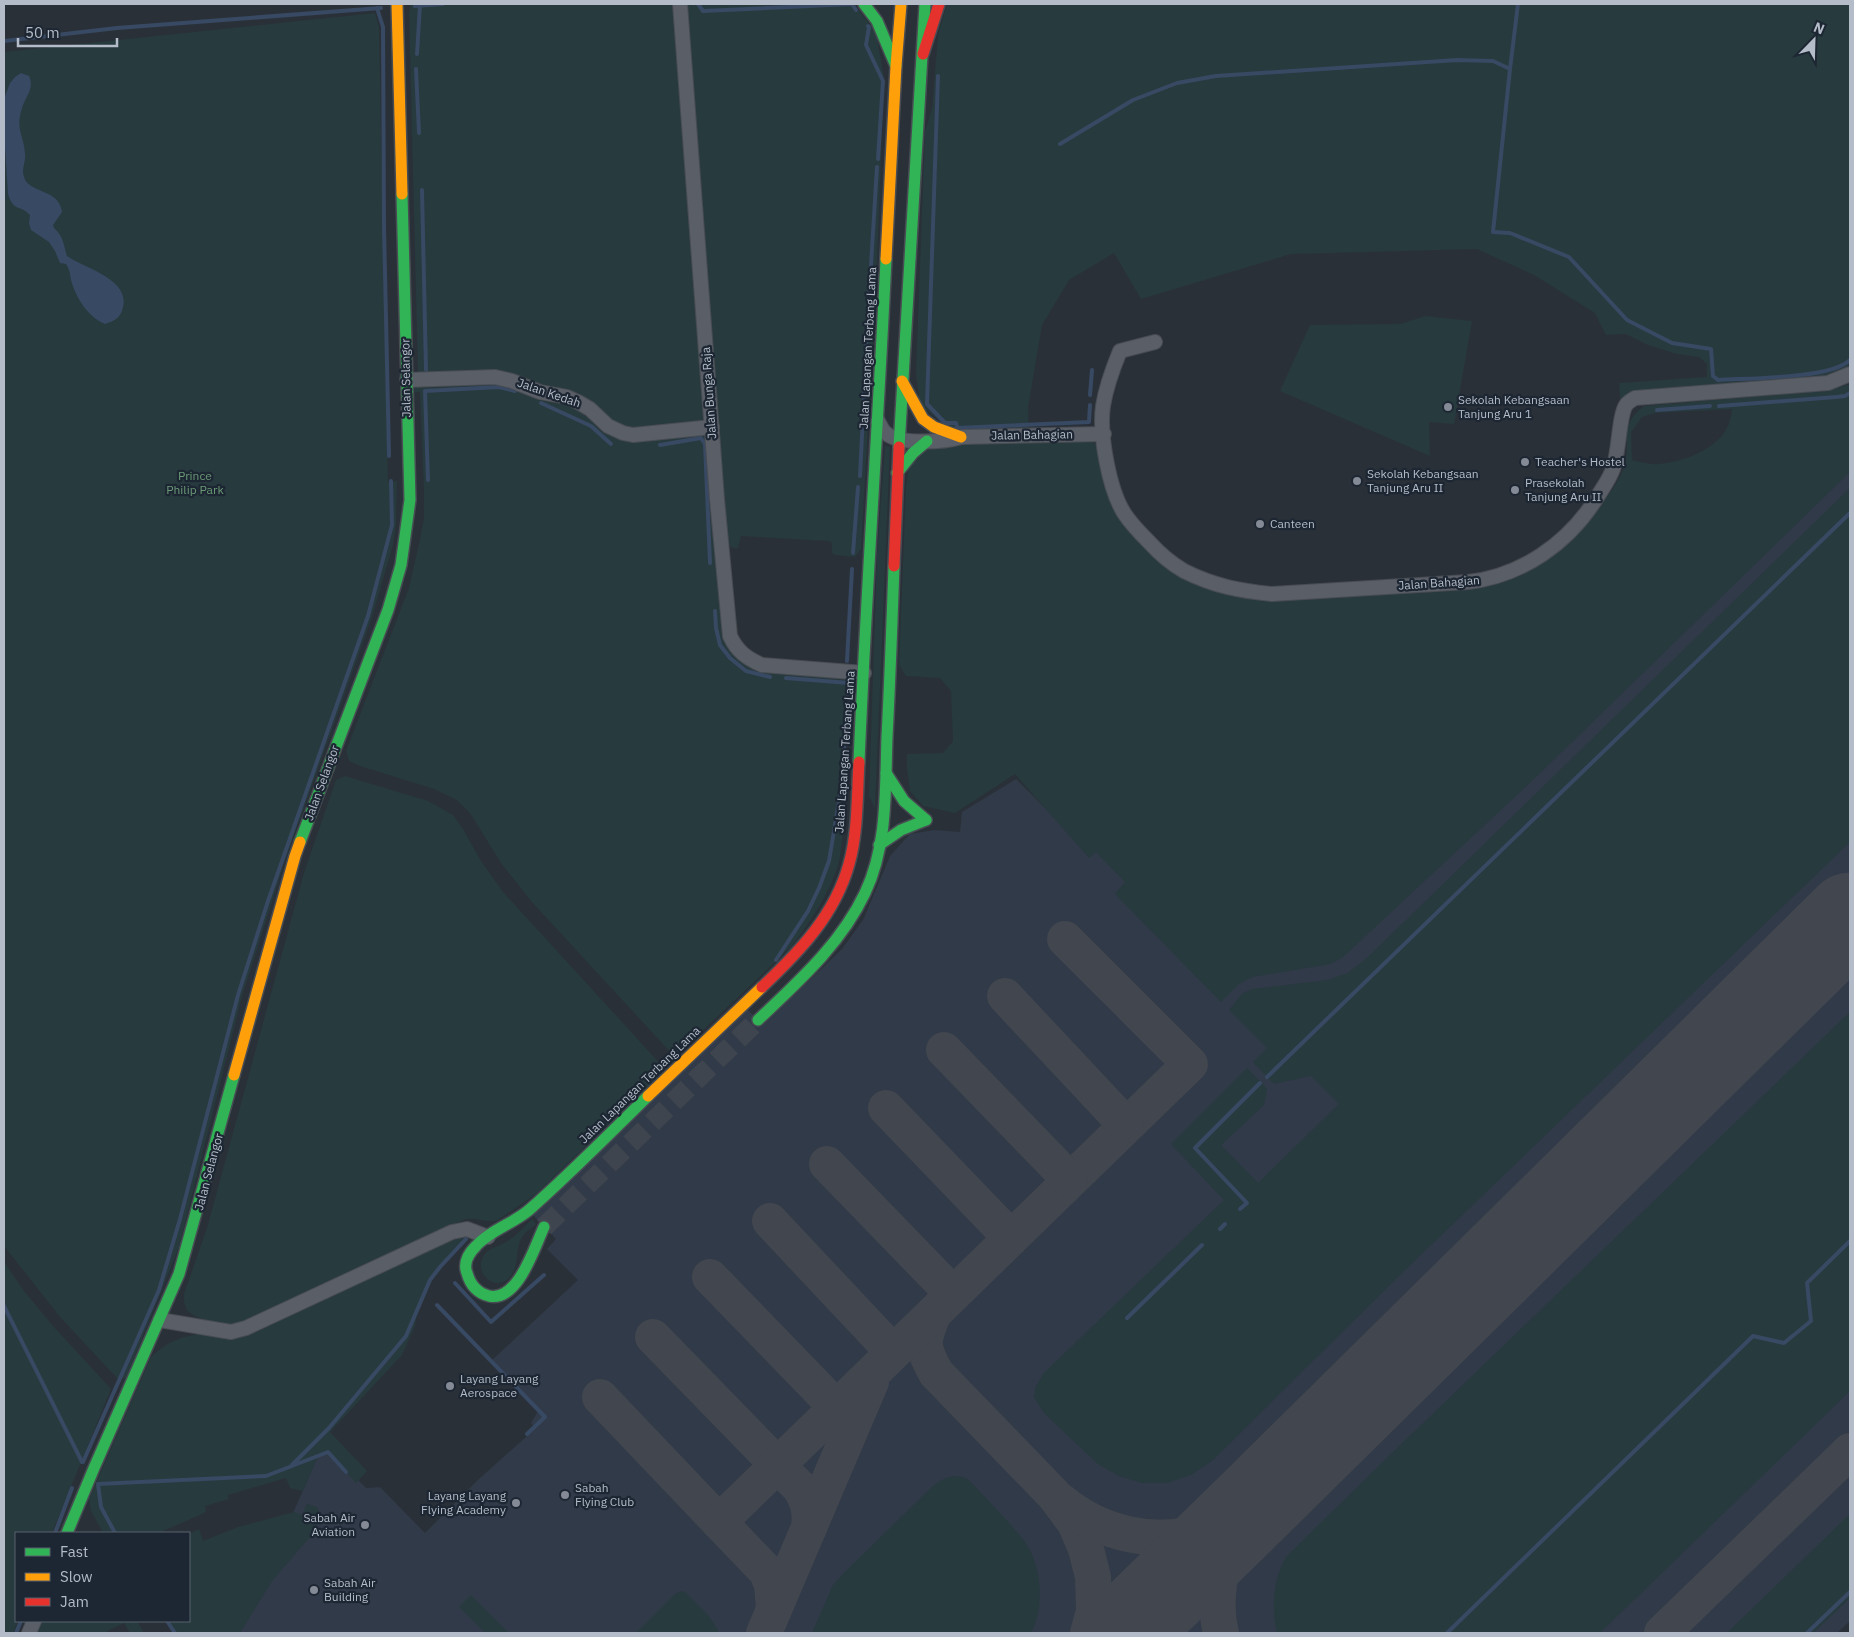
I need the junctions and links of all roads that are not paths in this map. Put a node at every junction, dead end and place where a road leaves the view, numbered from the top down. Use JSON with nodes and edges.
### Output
{"nodes":[{"id":1,"x":398,"y":4,"type":"edge"},
{"id":2,"x":680,"y":4,"type":"edge"},
{"id":3,"x":864,"y":4,"type":"edge"},
{"id":4,"x":901,"y":4,"type":"edge"},
{"id":5,"x":925,"y":4,"type":"edge"},
{"id":6,"x":939,"y":4,"type":"edge"},
{"id":7,"x":923,"y":54,"type":"junction"},
{"id":8,"x":896,"y":66,"type":"junction"},
{"id":9,"x":1155,"y":342,"type":"dead end"},
{"id":10,"x":1850,"y":374,"type":"edge"},
{"id":11,"x":407,"y":380,"type":"junction"},
{"id":12,"x":902,"y":381,"type":"junction"},
{"id":13,"x":878,"y":421,"type":"junction"},
{"id":14,"x":712,"y":427,"type":"junction"},
{"id":15,"x":1104,"y":434,"type":"junction"},
{"id":16,"x":960,"y":437,"type":"junction"},
{"id":17,"x":899,"y":439,"type":"junction"},
{"id":18,"x":927,"y":441,"type":"junction"},
{"id":19,"x":898,"y":473,"type":"junction"},
{"id":20,"x":864,"y":673,"type":"junction"},
{"id":21,"x":886,"y":774,"type":"junction"},
{"id":22,"x":879,"y":844,"type":"junction"},
{"id":23,"x":758,"y":1020,"type":"tunnel mouth"},
{"id":24,"x":544,"y":1228,"type":"tunnel mouth"},
{"id":25,"x":488,"y":1237,"type":"junction"},
{"id":26,"x":160,"y":1320,"type":"junction"},
{"id":27,"x":67,"y":1532,"type":"edge"}],
"edges":[{"from":1,"to":11,"type":"main road","name":"Jalan Selangor"},
{"from":2,"to":14,"type":"street","name":"Jalan Bunga Raja"},
{"from":3,"to":8,"type":"main road"},
{"from":4,"to":8,"type":"main road","name":"Jalan Lapangan Terbang Lama"},
{"from":5,"to":7,"type":"main road"},
{"from":6,"to":7,"type":"main road"},
{"from":7,"to":12,"type":"main road"},
{"from":8,"to":13,"type":"main road","name":"Jalan Lapangan Terbang Lama"},
{"from":9,"to":15,"type":"street","name":"Jalan Bahagian"},
{"from":10,"to":15,"type":"street","name":"Jalan Bahagian"},
{"from":11,"to":14,"type":"street","name":"Jalan Kedah"},
{"from":11,"to":26,"type":"main road","name":"Jalan Selangor"},
{"from":12,"to":16,"type":"main road"},
{"from":12,"to":17,"type":"main road"},
{"from":13,"to":17,"type":"street"},
{"from":13,"to":20,"type":"main road","name":"Jalan Lapangan Terbang Lama"},
{"from":14,"to":20,"type":"street","name":"Jalan Bunga Raja"},
{"from":15,"to":16,"type":"street","name":"Jalan Bahagian"},
{"from":16,"to":18,"type":"street","name":"Jalan Bahagian"},
{"from":17,"to":18,"type":"street","name":"Jalan Bahagian"},
{"from":17,"to":19,"type":"main road"},
{"from":18,"to":19,"type":"main road"},
{"from":19,"to":21,"type":"main road"},
{"from":20,"to":25,"type":"main road","name":"Jalan Lapangan Terbang Lama"},
{"from":21,"to":22,"type":"main road"},
{"from":21,"to":22,"type":"main road"},
{"from":22,"to":23,"type":"main road"},
{"from":24,"to":25,"type":"main road","name":"Jalan Lapangan Terbang Lama"},
{"from":25,"to":26,"type":"street"},
{"from":26,"to":27,"type":"main road","name":"Jalan Selangor"}]}
